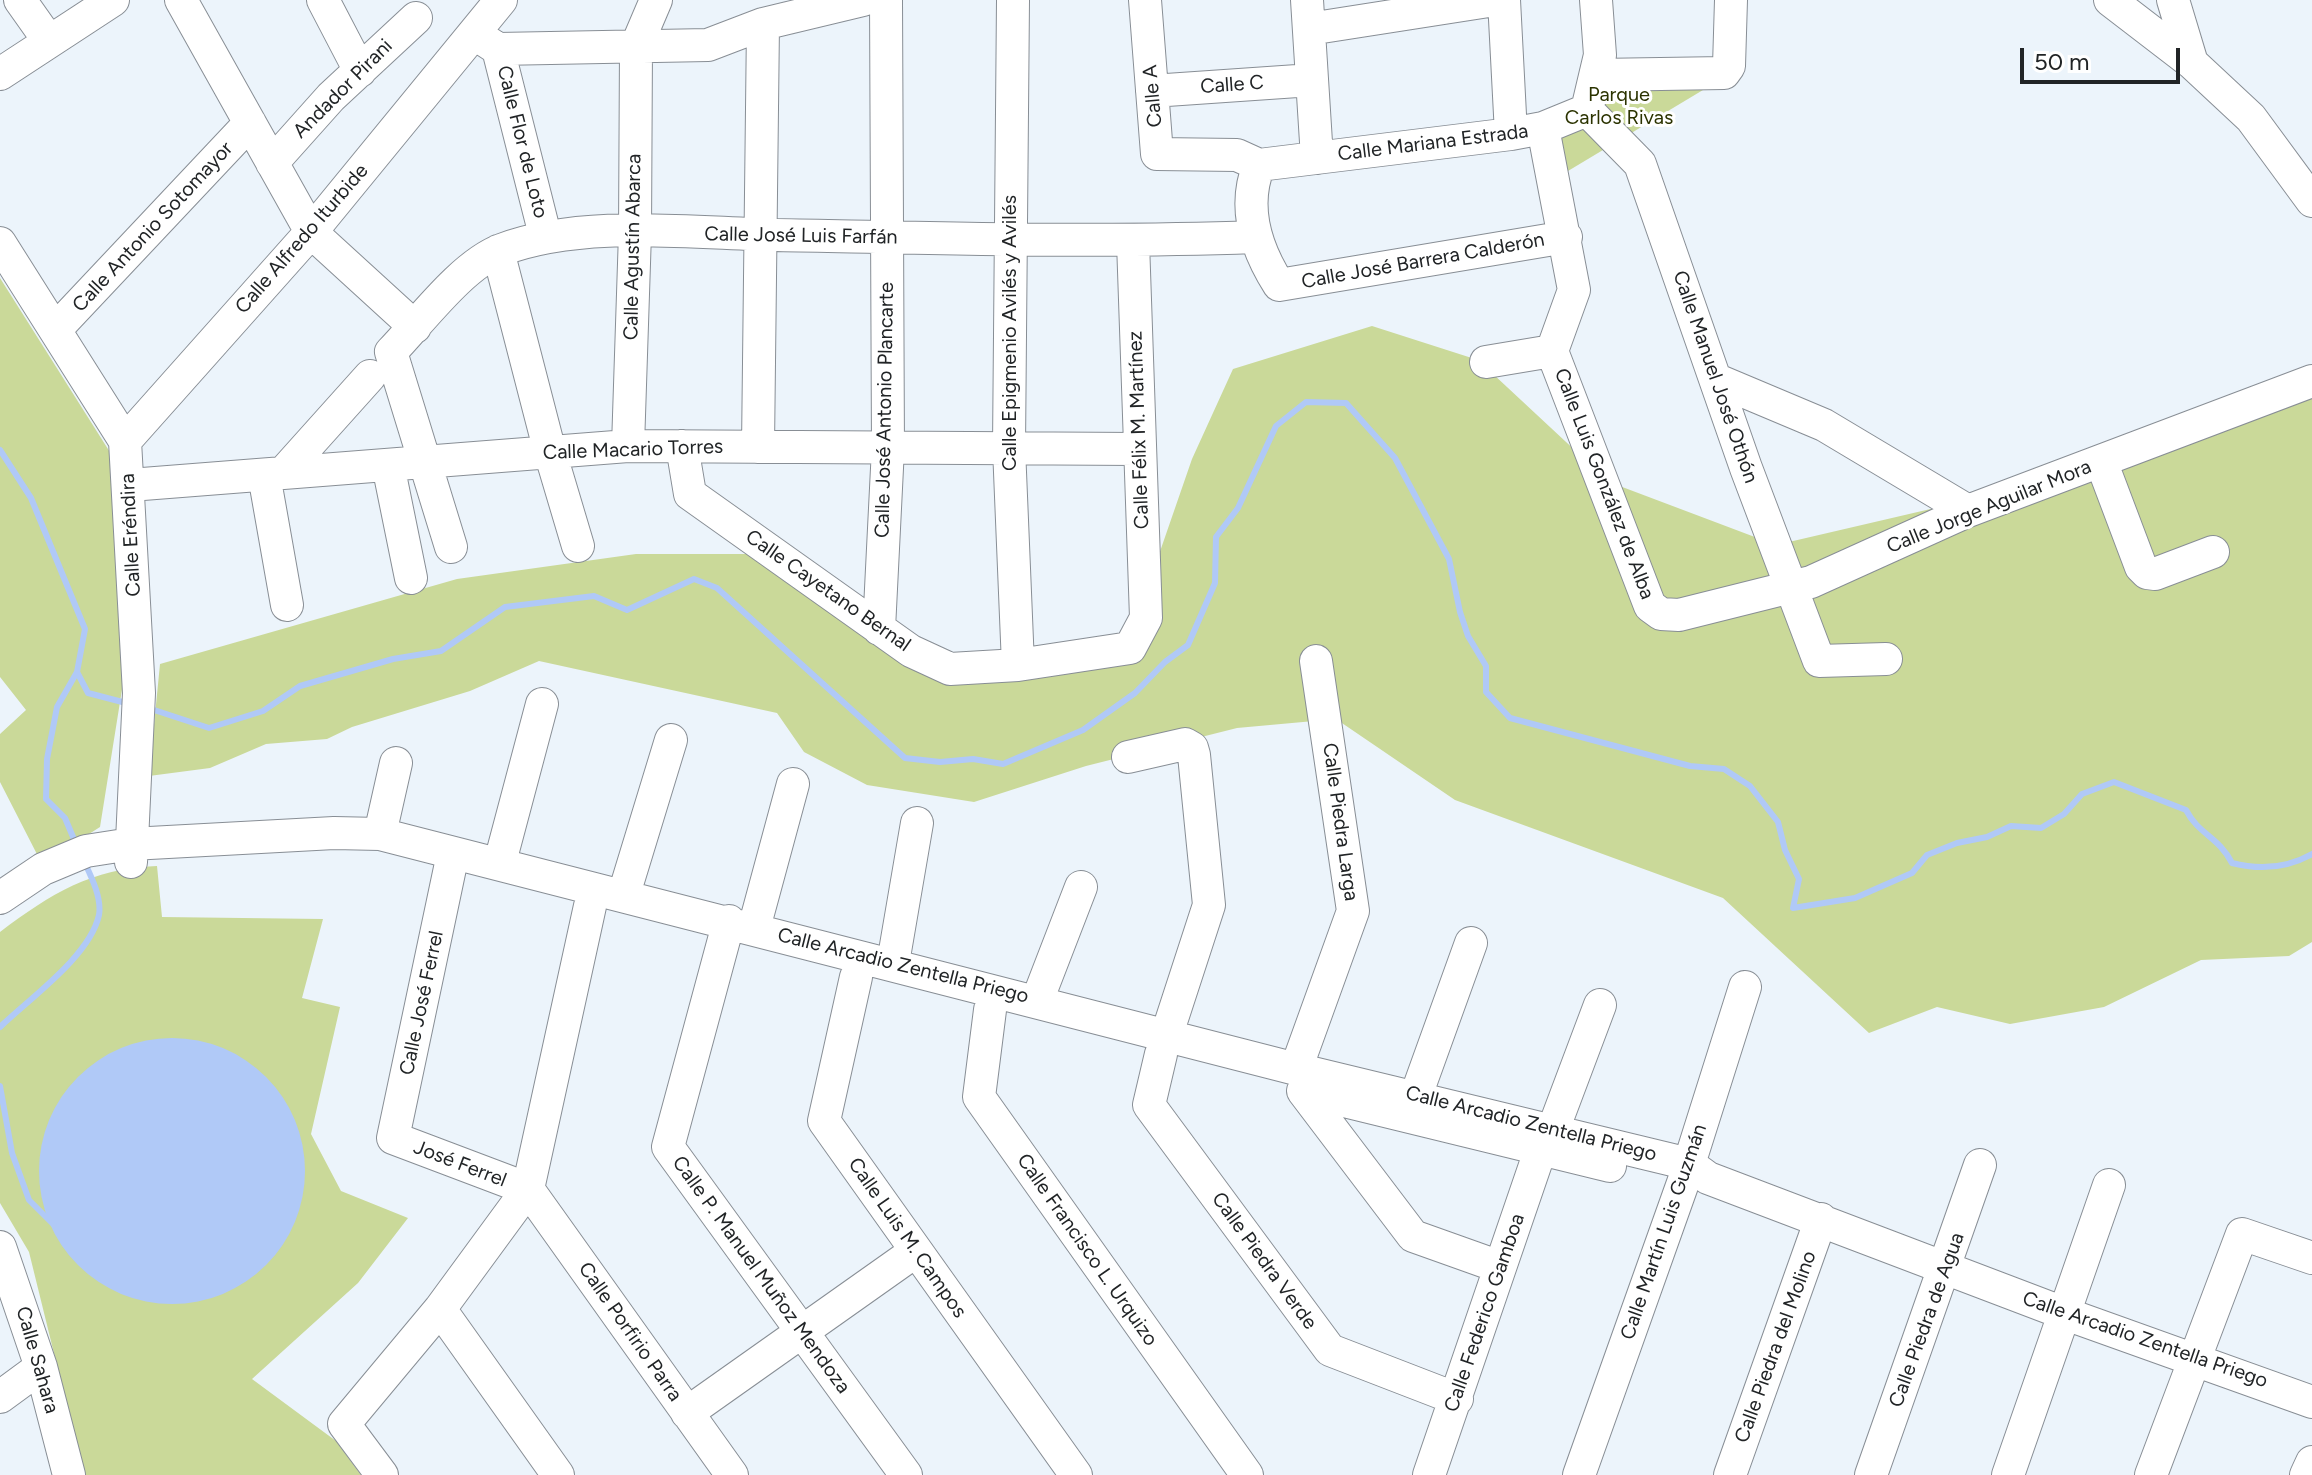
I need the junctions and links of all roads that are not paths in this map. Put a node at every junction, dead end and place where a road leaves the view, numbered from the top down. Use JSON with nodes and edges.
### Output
{"nodes":[{"id":1,"x":20,"y":0,"type":"edge"},
{"id":2,"x":113,"y":0,"type":"edge"},
{"id":3,"x":181,"y":0,"type":"edge"},
{"id":4,"x":323,"y":0,"type":"edge"},
{"id":5,"x":501,"y":0,"type":"edge"},
{"id":6,"x":656,"y":0,"type":"edge"},
{"id":7,"x":863,"y":0,"type":"edge"},
{"id":8,"x":886,"y":0,"type":"edge"},
{"id":9,"x":1013,"y":0,"type":"edge"},
{"id":10,"x":1145,"y":0,"type":"edge"},
{"id":11,"x":1495,"y":0,"type":"edge"},
{"id":12,"x":1504,"y":0,"type":"edge"},
{"id":13,"x":1596,"y":0,"type":"edge"},
{"id":14,"x":2110,"y":0,"type":"edge"},
{"id":15,"x":2173,"y":0,"type":"edge"},
{"id":16,"x":1462,"y":2,"type":"edge"},
{"id":17,"x":1732,"y":9,"type":"edge"},
{"id":18,"x":1308,"y":14,"type":"edge"},
{"id":19,"x":416,"y":18,"type":"dead end"},
{"id":20,"x":763,"y":24,"type":"junction"},
{"id":21,"x":49,"y":41,"type":"junction"},
{"id":22,"x":486,"y":42,"type":"junction"},
{"id":23,"x":636,"y":47,"type":"junction"},
{"id":24,"x":2192,"y":63,"type":"junction"},
{"id":25,"x":360,"y":71,"type":"junction"},
{"id":26,"x":0,"y":74,"type":"edge"},
{"id":27,"x":1597,"y":75,"type":"junction"},
{"id":28,"x":1312,"y":80,"type":"junction"},
{"id":29,"x":1152,"y":91,"type":"junction"},
{"id":30,"x":1587,"y":110,"type":"junction"},
{"id":31,"x":250,"y":123,"type":"junction"},
{"id":32,"x":1543,"y":128,"type":"junction"},
{"id":33,"x":1511,"y":134,"type":"junction"},
{"id":34,"x":1317,"y":158,"type":"junction"},
{"id":35,"x":272,"y":163,"type":"junction"},
{"id":36,"x":1259,"y":165,"type":"junction"},
{"id":37,"x":2312,"y":201,"type":"edge"},
{"id":38,"x":311,"y":232,"type":"junction"},
{"id":39,"x":635,"y":233,"type":"junction"},
{"id":40,"x":545,"y":235,"type":"junction"},
{"id":41,"x":762,"y":235,"type":"junction"},
{"id":42,"x":887,"y":237,"type":"junction"},
{"id":43,"x":1255,"y":237,"type":"junction"},
{"id":44,"x":1566,"y":237,"type":"junction"},
{"id":45,"x":1009,"y":240,"type":"junction"},
{"id":46,"x":1133,"y":242,"type":"junction"},
{"id":47,"x":0,"y":243,"type":"edge"},
{"id":48,"x":498,"y":251,"type":"junction"},
{"id":49,"x":415,"y":327,"type":"junction"},
{"id":50,"x":55,"y":330,"type":"junction"},
{"id":51,"x":1552,"y":351,"type":"junction"},
{"id":52,"x":1486,"y":362,"type":"dead end"},
{"id":53,"x":381,"y":364,"type":"junction"},
{"id":54,"x":1717,"y":380,"type":"junction"},
{"id":55,"x":2312,"y":381,"type":"edge"},
{"id":56,"x":125,"y":441,"type":"junction"},
{"id":57,"x":628,"y":446,"type":"junction"},
{"id":58,"x":682,"y":446,"type":"junction"},
{"id":59,"x":758,"y":447,"type":"junction"},
{"id":60,"x":888,"y":448,"type":"junction"},
{"id":61,"x":1009,"y":448,"type":"junction"},
{"id":62,"x":1138,"y":449,"type":"junction"},
{"id":63,"x":550,"y":452,"type":"junction"},
{"id":64,"x":2101,"y":461,"type":"junction"},
{"id":65,"x":426,"y":462,"type":"junction"},
{"id":66,"x":388,"y":465,"type":"junction"},
{"id":67,"x":274,"y":474,"type":"junction"},
{"id":68,"x":130,"y":485,"type":"junction"},
{"id":69,"x":1968,"y":511,"type":"junction"},
{"id":70,"x":578,"y":546,"type":"dead end"},
{"id":71,"x":451,"y":547,"type":"dead end"},
{"id":72,"x":2213,"y":552,"type":"dead end"},
{"id":73,"x":411,"y":578,"type":"dead end"},
{"id":74,"x":1789,"y":586,"type":"junction"},
{"id":75,"x":287,"y":605,"type":"dead end"},
{"id":76,"x":1661,"y":614,"type":"joint"},
{"id":77,"x":1146,"y":618,"type":"joint"},
{"id":78,"x":879,"y":629,"type":"junction"},
{"id":79,"x":1886,"y":659,"type":"dead end"},
{"id":80,"x":1316,"y":661,"type":"dead end"},
{"id":81,"x":1018,"y":665,"type":"junction"},
{"id":82,"x":542,"y":704,"type":"dead end"},
{"id":83,"x":671,"y":740,"type":"dead end"},
{"id":84,"x":1128,"y":757,"type":"dead end"},
{"id":85,"x":396,"y":763,"type":"dead end"},
{"id":86,"x":793,"y":784,"type":"dead end"},
{"id":87,"x":917,"y":823,"type":"dead end"},
{"id":88,"x":380,"y":834,"type":"junction"},
{"id":89,"x":131,"y":853,"type":"junction"},
{"id":90,"x":500,"y":862,"type":"junction"},
{"id":91,"x":450,"y":868,"type":"junction"},
{"id":92,"x":47,"y":876,"type":"junction"},
{"id":93,"x":1081,"y":887,"type":"dead end"},
{"id":94,"x":624,"y":894,"type":"junction"},
{"id":95,"x":0,"y":898,"type":"edge"},
{"id":96,"x":590,"y":906,"type":"junction"},
{"id":97,"x":0,"y":920,"type":"edge"},
{"id":98,"x":736,"y":930,"type":"junction"},
{"id":99,"x":1471,"y":943,"type":"dead end"},
{"id":100,"x":893,"y":963,"type":"junction"},
{"id":101,"x":856,"y":977,"type":"junction"},
{"id":102,"x":1745,"y":987,"type":"dead end"},
{"id":103,"x":1037,"y":1001,"type":"junction"},
{"id":104,"x":1600,"y":1005,"type":"dead end"},
{"id":105,"x":990,"y":1010,"type":"junction"},
{"id":106,"x":1164,"y":1044,"type":"junction"},
{"id":107,"x":1300,"y":1080,"type":"junction"},
{"id":108,"x":1412,"y":1107,"type":"junction"},
{"id":109,"x":393,"y":1138,"type":"joint"},
{"id":110,"x":1547,"y":1141,"type":"junction"},
{"id":111,"x":1980,"y":1165,"type":"dead end"},
{"id":112,"x":1694,"y":1174,"type":"junction"},
{"id":113,"x":2109,"y":1185,"type":"dead end"},
{"id":114,"x":528,"y":1189,"type":"junction"},
{"id":115,"x":1821,"y":1219,"type":"junction"},
{"id":116,"x":0,"y":1247,"type":"edge"},
{"id":117,"x":916,"y":1251,"type":"junction"},
{"id":118,"x":2312,"y":1258,"type":"edge"},
{"id":119,"x":1500,"y":1267,"type":"junction"},
{"id":120,"x":1946,"y":1268,"type":"junction"},
{"id":121,"x":440,"y":1309,"type":"junction"},
{"id":122,"x":2066,"y":1314,"type":"junction"},
{"id":123,"x":803,"y":1332,"type":"junction"},
{"id":124,"x":2197,"y":1358,"type":"junction"},
{"id":125,"x":41,"y":1367,"type":"junction"},
{"id":126,"x":0,"y":1397,"type":"edge"},
{"id":127,"x":1457,"y":1399,"type":"junction"},
{"id":128,"x":2312,"y":1402,"type":"edge"},
{"id":129,"x":687,"y":1413,"type":"junction"},
{"id":130,"x":2312,"y":1462,"type":"edge"},
{"id":131,"x":1239,"y":1472,"type":"edge"},
{"id":132,"x":69,"y":1475,"type":"edge"},
{"id":133,"x":382,"y":1475,"type":"edge"},
{"id":134,"x":558,"y":1475,"type":"edge"},
{"id":135,"x":732,"y":1475,"type":"edge"},
{"id":136,"x":906,"y":1475,"type":"edge"},
{"id":137,"x":1076,"y":1475,"type":"edge"},
{"id":138,"x":1429,"y":1475,"type":"edge"},
{"id":139,"x":1579,"y":1475,"type":"edge"},
{"id":140,"x":1730,"y":1475,"type":"edge"},
{"id":141,"x":1871,"y":1475,"type":"edge"},
{"id":142,"x":2008,"y":1475,"type":"edge"},
{"id":143,"x":2151,"y":1475,"type":"edge"},
{"id":144,"x":2306,"y":1475,"type":"edge"}],
"edges":[{"from":1,"to":21,"type":"street"},
{"from":2,"to":21,"type":"street"},
{"from":3,"to":31,"type":"street"},
{"from":4,"to":25,"type":"street"},
{"from":5,"to":22,"type":"street","name":"Calle Alfredo Iturbide"},
{"from":6,"to":23,"type":"street"},
{"from":7,"to":20,"type":"street"},
{"from":8,"to":42,"type":"street","name":"Calle José Antonio Plancarte"},
{"from":9,"to":45,"type":"street","name":"Calle Epigmenio Avilés y Avilés"},
{"from":10,"to":29,"type":"street","name":"Calle A"},
{"from":11,"to":16,"type":"street"},
{"from":12,"to":33,"type":"street"},
{"from":13,"to":27,"type":"street"},
{"from":14,"to":24,"type":"street"},
{"from":15,"to":24,"type":"street"},
{"from":16,"to":18,"type":"street"},
{"from":17,"to":27,"type":"street"},
{"from":18,"to":28,"type":"street"},
{"from":19,"to":25,"type":"street","name":"Andador Pirani"},
{"from":20,"to":23,"type":"street"},
{"from":20,"to":41,"type":"street"},
{"from":21,"to":26,"type":"street"},
{"from":22,"to":23,"type":"street"},
{"from":22,"to":38,"type":"street","name":"Calle Alfredo Iturbide"},
{"from":22,"to":40,"type":"street","name":"Calle Flor de Loto"},
{"from":23,"to":39,"type":"street","name":"Calle Agustín Abarca"},
{"from":24,"to":37,"type":"street"},
{"from":25,"to":35,"type":"street","name":"Andador Pirani"},
{"from":27,"to":30,"type":"street"},
{"from":28,"to":29,"type":"street","name":"Calle C"},
{"from":28,"to":34,"type":"street"},
{"from":29,"to":36,"type":"street","name":"Calle A"},
{"from":30,"to":32,"type":"street","name":"Calle Mariana Estrada"},
{"from":30,"to":54,"type":"street","name":"Calle Manuel José Othón"},
{"from":31,"to":35,"type":"street"},
{"from":31,"to":50,"type":"street","name":"Calle Antonio Sotomayor"},
{"from":32,"to":33,"type":"street","name":"Calle Mariana Estrada"},
{"from":32,"to":44,"type":"street"},
{"from":33,"to":34,"type":"street","name":"Calle Mariana Estrada"},
{"from":34,"to":36,"type":"street","name":"Calle Mariana Estrada"},
{"from":35,"to":38,"type":"street"},
{"from":36,"to":43,"type":"street"},
{"from":38,"to":49,"type":"street"},
{"from":38,"to":56,"type":"street","name":"Calle Alfredo Iturbide"},
{"from":39,"to":40,"type":"street","name":"Calle José Luis Farfán"},
{"from":39,"to":41,"type":"street","name":"Calle José Luis Farfán"},
{"from":39,"to":57,"type":"street","name":"Calle Agustín Abarca"},
{"from":40,"to":48,"type":"street","name":"Calle José Luis Farfán"},
{"from":41,"to":42,"type":"street","name":"Calle José Luis Farfán"},
{"from":41,"to":59,"type":"street"},
{"from":42,"to":45,"type":"street","name":"Calle José Luis Farfán"},
{"from":42,"to":60,"type":"street","name":"Calle José Antonio Plancarte"},
{"from":43,"to":44,"type":"street","name":"Calle José Barrera Calderón"},
{"from":43,"to":46,"type":"street","name":"Calle José Luis Farfán"},
{"from":44,"to":51,"type":"street"},
{"from":45,"to":46,"type":"street","name":"Calle José Luis Farfán"},
{"from":45,"to":61,"type":"street","name":"Calle Epigmenio Avilés y Avilés"},
{"from":46,"to":62,"type":"street","name":"Calle Félix M. Martínez"},
{"from":47,"to":50,"type":"street","name":"Calle Eréndira"},
{"from":48,"to":49,"type":"street","name":"Calle José Luis Farfán"},
{"from":48,"to":63,"type":"street"},
{"from":49,"to":53,"type":"street","name":"Calle José Luis Farfán"},
{"from":50,"to":56,"type":"street","name":"Calle Eréndira"},
{"from":51,"to":52,"type":"street"},
{"from":51,"to":76,"type":"street","name":"Calle Luis González de Alba"},
{"from":53,"to":65,"type":"street"},
{"from":53,"to":67,"type":"street","name":"Calle José Luis Farfán"},
{"from":54,"to":69,"type":"street"},
{"from":54,"to":74,"type":"street","name":"Calle Manuel José Othón"},
{"from":55,"to":64,"type":"street","name":"Calle Jorge Aguilar Mora"},
{"from":56,"to":68,"type":"street","name":"Calle Eréndira"},
{"from":57,"to":58,"type":"street","name":"Calle Macario Torres"},
{"from":57,"to":63,"type":"street","name":"Calle Macario Torres"},
{"from":58,"to":59,"type":"street","name":"Calle Macario Torres"},
{"from":58,"to":78,"type":"street","name":"Calle Cayetano Bernal"},
{"from":59,"to":60,"type":"street","name":"Calle Macario Torres"},
{"from":60,"to":61,"type":"street","name":"Calle Macario Torres"},
{"from":60,"to":78,"type":"street","name":"Calle José Antonio Plancarte"},
{"from":61,"to":62,"type":"street","name":"Calle Macario Torres"},
{"from":61,"to":81,"type":"street","name":"Calle Epigmenio Avilés y Avilés"},
{"from":62,"to":77,"type":"street","name":"Calle Félix M. Martínez"},
{"from":63,"to":65,"type":"street","name":"Calle Macario Torres"},
{"from":63,"to":70,"type":"street"},
{"from":64,"to":69,"type":"street","name":"Calle Jorge Aguilar Mora"},
{"from":64,"to":72,"type":"street"},
{"from":65,"to":66,"type":"street","name":"Calle Macario Torres"},
{"from":65,"to":71,"type":"street"},
{"from":66,"to":67,"type":"street","name":"Calle Macario Torres"},
{"from":66,"to":73,"type":"street"},
{"from":67,"to":68,"type":"street","name":"Calle Macario Torres"},
{"from":67,"to":75,"type":"street"},
{"from":68,"to":89,"type":"street","name":"Calle Eréndira"},
{"from":69,"to":74,"type":"street","name":"Calle Jorge Aguilar Mora"},
{"from":74,"to":76,"type":"street","name":"Calle Jorge Aguilar Mora"},
{"from":74,"to":79,"type":"street","name":"Calle Manuel José Othón"},
{"from":77,"to":81,"type":"street","name":"Calle Cayetano Bernal"},
{"from":78,"to":81,"type":"street","name":"Calle Cayetano Bernal"},
{"from":80,"to":107,"type":"street","name":"Calle Piedra Larga"},
{"from":82,"to":90,"type":"street"},
{"from":83,"to":94,"type":"street"},
{"from":84,"to":106,"type":"street","name":"Calle Piedra Verde"},
{"from":85,"to":88,"type":"street"},
{"from":86,"to":98,"type":"street"},
{"from":87,"to":100,"type":"street"},
{"from":88,"to":89,"type":"street","name":"Calle Arcadio Zentella Priego"},
{"from":88,"to":90,"type":"street","name":"Calle Arcadio Zentella Priego"},
{"from":89,"to":91,"type":"street","name":"Calle Arcadio Zentella Priego"},
{"from":89,"to":92,"type":"street","name":"Calle Arcadio Zentella Priego"},
{"from":90,"to":94,"type":"street","name":"Calle Arcadio Zentella Priego"},
{"from":91,"to":96,"type":"street","name":"Calle Arcadio Zentella Priego"},
{"from":91,"to":109,"type":"street","name":"Calle José Ferrel"},
{"from":92,"to":95,"type":"street"},
{"from":92,"to":97,"type":"street"},
{"from":93,"to":103,"type":"street"},
{"from":94,"to":98,"type":"street","name":"Calle Arcadio Zentella Priego"},
{"from":96,"to":98,"type":"street","name":"Calle Arcadio Zentella Priego"},
{"from":96,"to":114,"type":"street"},
{"from":98,"to":100,"type":"street","name":"Calle Arcadio Zentella Priego"},
{"from":98,"to":101,"type":"street","name":"Calle Arcadio Zentella Priego"},
{"from":98,"to":123,"type":"street","name":"Calle P. Manuel Muñoz Mendoza"},
{"from":99,"to":108,"type":"street"},
{"from":100,"to":103,"type":"street","name":"Calle Arcadio Zentella Priego"},
{"from":101,"to":105,"type":"street","name":"Calle Arcadio Zentella Priego"},
{"from":101,"to":117,"type":"street","name":"Calle Luis M. Campos"},
{"from":102,"to":112,"type":"street","name":"Calle Martín Luis Guzmán"},
{"from":103,"to":106,"type":"street","name":"Calle Arcadio Zentella Priego"},
{"from":104,"to":110,"type":"street","name":"Calle Federico Gamboa"},
{"from":105,"to":106,"type":"street","name":"Calle Arcadio Zentella Priego"},
{"from":105,"to":131,"type":"street","name":"Calle Francisco L. Urquizo"},
{"from":106,"to":107,"type":"street","name":"Calle Arcadio Zentella Priego"},
{"from":106,"to":127,"type":"street","name":"Calle Piedra Verde"},
{"from":107,"to":108,"type":"street","name":"Calle Arcadio Zentella Priego"},
{"from":107,"to":119,"type":"street"},
{"from":108,"to":110,"type":"street","name":"Calle Arcadio Zentella Priego"},
{"from":109,"to":114,"type":"street","name":"José Ferrel"},
{"from":110,"to":112,"type":"street","name":"Calle Arcadio Zentella Priego"},
{"from":110,"to":119,"type":"street","name":"Calle Federico Gamboa"},
{"from":111,"to":120,"type":"street","name":"Calle Piedra de Agua"},
{"from":112,"to":115,"type":"street","name":"Calle Arcadio Zentella Priego"},
{"from":112,"to":139,"type":"street","name":"Calle Martín Luis Guzmán"},
{"from":113,"to":122,"type":"street"},
{"from":114,"to":121,"type":"street"},
{"from":114,"to":129,"type":"street","name":"Calle Porfirio Parra"},
{"from":115,"to":120,"type":"street","name":"Calle Arcadio Zentella Priego"},
{"from":115,"to":140,"type":"street","name":"Calle Piedra del Molino"},
{"from":116,"to":125,"type":"street","name":"Calle Sahara"},
{"from":117,"to":123,"type":"street"},
{"from":117,"to":137,"type":"street","name":"Calle Luis M. Campos"},
{"from":118,"to":124,"type":"street"},
{"from":119,"to":127,"type":"street","name":"Calle Federico Gamboa"},
{"from":120,"to":122,"type":"street","name":"Calle Arcadio Zentella Priego"},
{"from":120,"to":141,"type":"street","name":"Calle Piedra de Agua"},
{"from":121,"to":133,"type":"street"},
{"from":121,"to":134,"type":"street"},
{"from":122,"to":124,"type":"street","name":"Calle Arcadio Zentella Priego"},
{"from":122,"to":142,"type":"street"},
{"from":123,"to":129,"type":"street"},
{"from":123,"to":136,"type":"street","name":"Calle P. Manuel Muñoz Mendoza"},
{"from":124,"to":128,"type":"street","name":"Calle Arcadio Zentella Priego"},
{"from":124,"to":143,"type":"street"},
{"from":125,"to":126,"type":"street"},
{"from":125,"to":132,"type":"street","name":"Calle Sahara"},
{"from":127,"to":138,"type":"street","name":"Calle Federico Gamboa"},
{"from":129,"to":135,"type":"street","name":"Calle Porfirio Parra"},
{"from":130,"to":144,"type":"street"}]}
